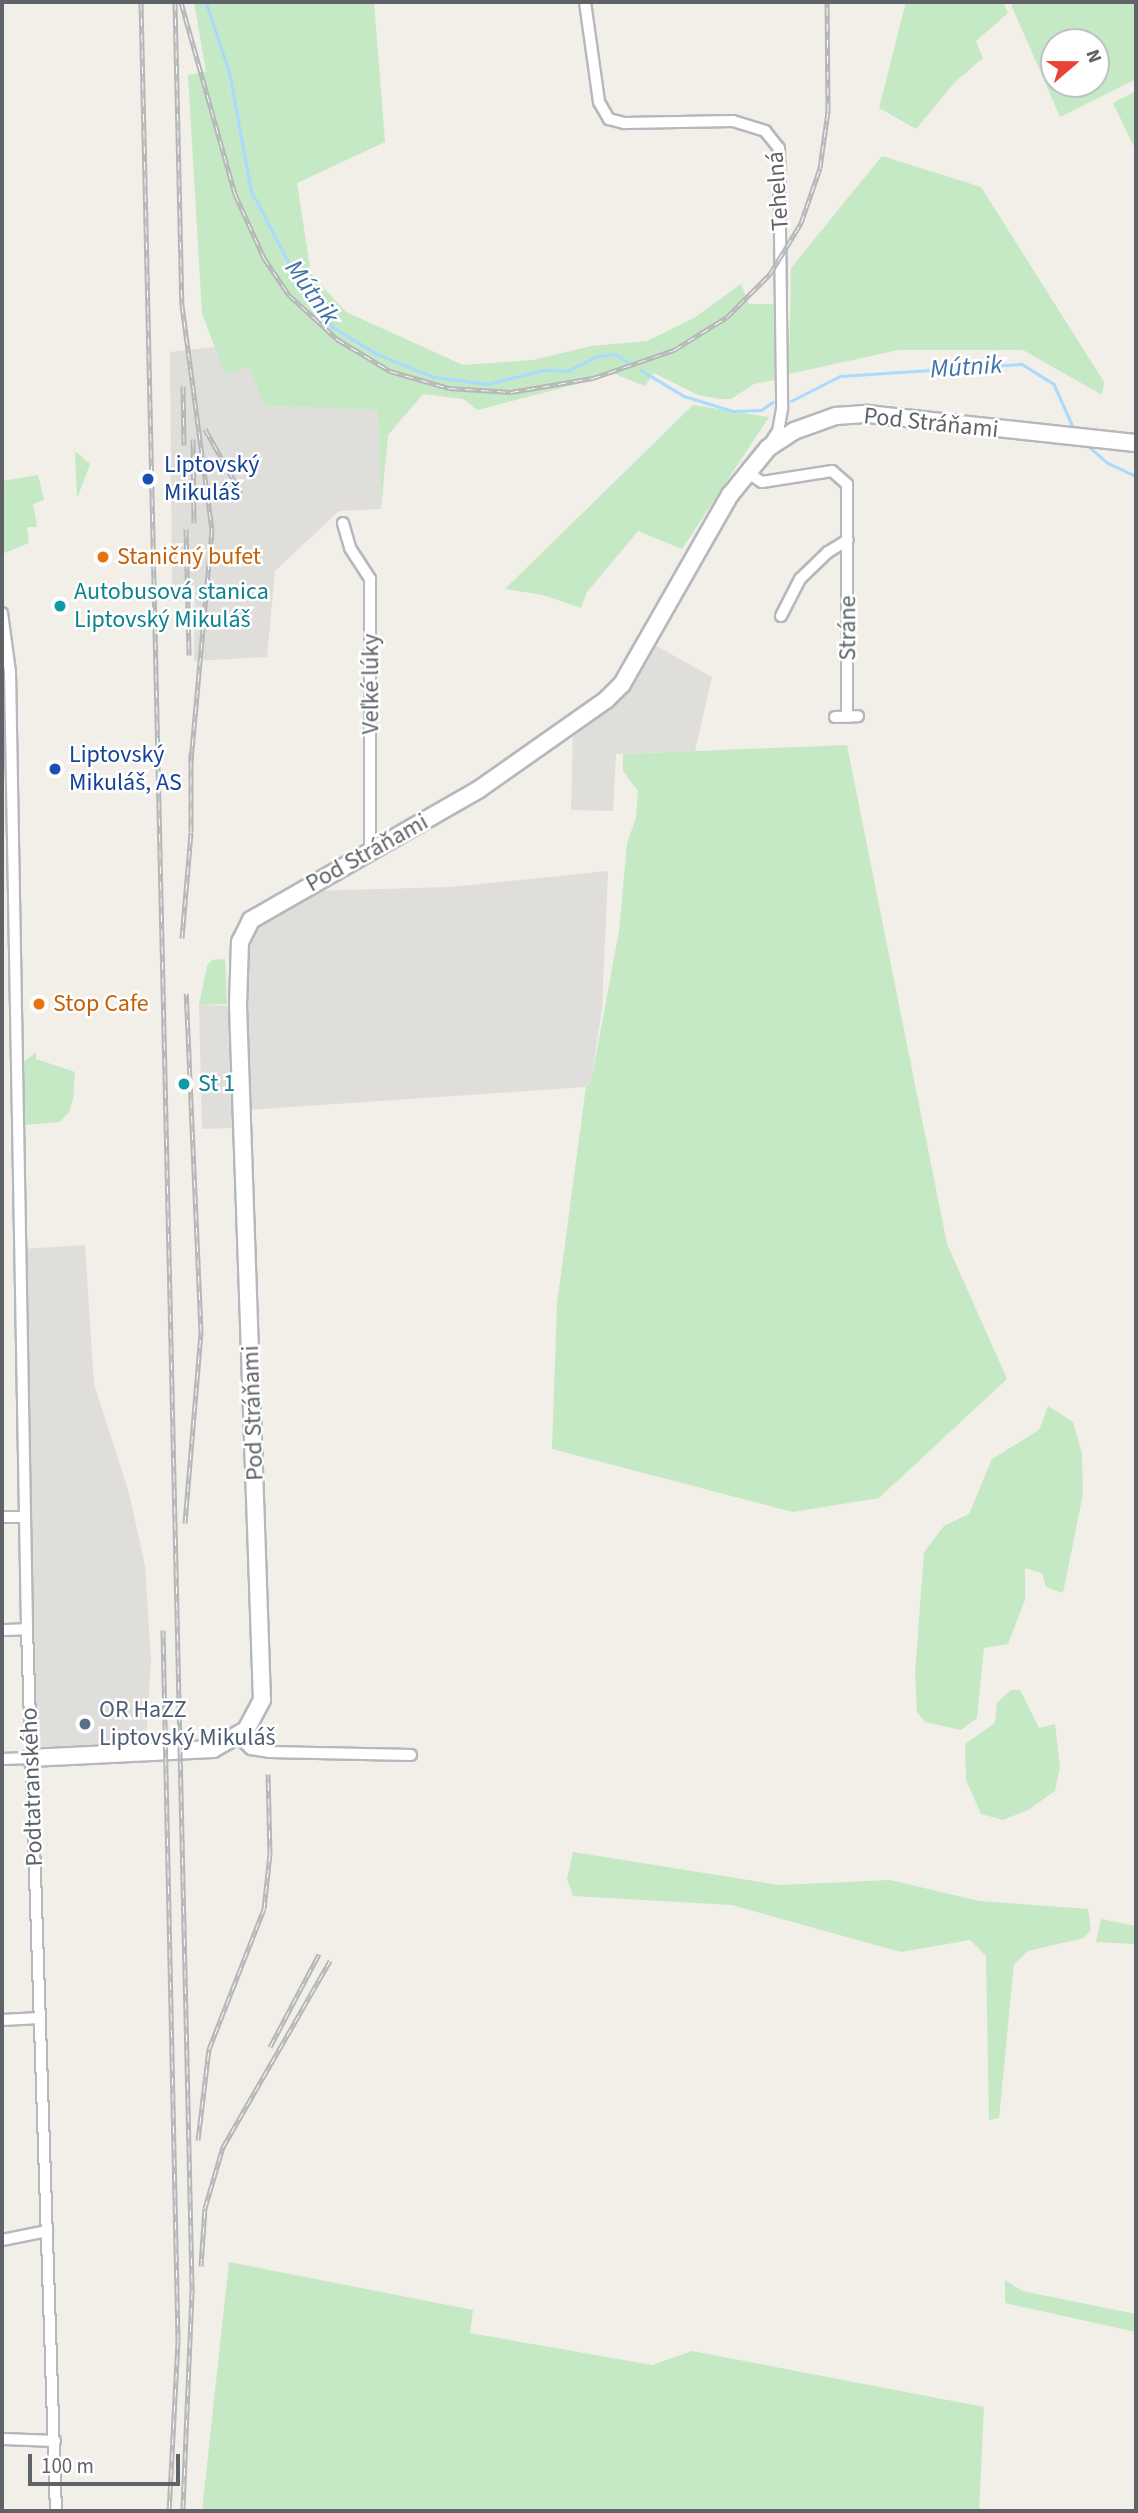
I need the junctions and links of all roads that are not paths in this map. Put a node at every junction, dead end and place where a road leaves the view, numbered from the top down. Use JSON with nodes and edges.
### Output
{"nodes":[{"id":1,"x":585,"y":2,"type":"edge"},
{"id":2,"x":782,"y":409,"type":"junction"},
{"id":3,"x":803,"y":427,"type":"junction"},
{"id":4,"x":1136,"y":443,"type":"edge"},
{"id":5,"x":768,"y":448,"type":"junction"},
{"id":6,"x":747,"y":472,"type":"junction"},
{"id":7,"x":343,"y":523,"type":"dead end"},
{"id":8,"x":848,"y":540,"type":"junction"},
{"id":9,"x":2,"y":613,"type":"edge"},
{"id":10,"x":781,"y":616,"type":"dead end"},
{"id":11,"x":835,"y":717,"type":"dead end"},
{"id":12,"x":7,"y":812,"type":"edge"},
{"id":13,"x":370,"y":852,"type":"junction"},
{"id":14,"x":2,"y":1517,"type":"edge"},
{"id":15,"x":24,"y":1517,"type":"junction"},
{"id":16,"x":27,"y":1629,"type":"junction"},
{"id":17,"x":2,"y":1630,"type":"edge"},
{"id":18,"x":238,"y":1737,"type":"junction"},
{"id":19,"x":411,"y":1755,"type":"dead end"},
{"id":20,"x":30,"y":1758,"type":"junction"},
{"id":21,"x":2,"y":1759,"type":"edge"},
{"id":22,"x":39,"y":2018,"type":"junction"},
{"id":23,"x":2,"y":2020,"type":"edge"},
{"id":24,"x":47,"y":2231,"type":"junction"},
{"id":25,"x":2,"y":2240,"type":"edge"},
{"id":26,"x":2,"y":2439,"type":"edge"},
{"id":27,"x":55,"y":2441,"type":"junction"},
{"id":28,"x":56,"y":2511,"type":"edge"}],
"edges":[{"from":1,"to":2,"type":"street","name":"Tehelná"},
{"from":2,"to":3,"type":"street"},
{"from":2,"to":5,"type":"street","name":"Tehelná"},
{"from":3,"to":4,"type":"street","name":"Pod Stráňami"},
{"from":3,"to":5,"type":"street","name":"Pod Stráňami"},
{"from":5,"to":6,"type":"street","name":"Pod Stráňami"},
{"from":6,"to":8,"type":"street","name":"Stráne"},
{"from":6,"to":13,"type":"street","name":"Pod Stráňami"},
{"from":7,"to":13,"type":"street","name":"Veľké lúky"},
{"from":8,"to":10,"type":"street","name":"Stráne"},
{"from":8,"to":11,"type":"street","name":"Stráne"},
{"from":9,"to":12,"type":"street","name":"Podtatranského"},
{"from":12,"to":15,"type":"street","name":"Podtatranského"},
{"from":13,"to":18,"type":"street","name":"Pod Stráňami"},
{"from":14,"to":15,"type":"street"},
{"from":15,"to":16,"type":"street","name":"Podtatranského"},
{"from":16,"to":17,"type":"street"},
{"from":16,"to":20,"type":"street","name":"Podtatranského"},
{"from":18,"to":19,"type":"street"},
{"from":18,"to":20,"type":"street"},
{"from":20,"to":21,"type":"street"},
{"from":20,"to":22,"type":"street","name":"Podtatranského"},
{"from":22,"to":23,"type":"street"},
{"from":22,"to":24,"type":"street","name":"Podtatranského"},
{"from":24,"to":25,"type":"street"},
{"from":24,"to":27,"type":"street","name":"Podtatranského"},
{"from":26,"to":27,"type":"street"},
{"from":27,"to":28,"type":"street","name":"Podtatranského"}]}
